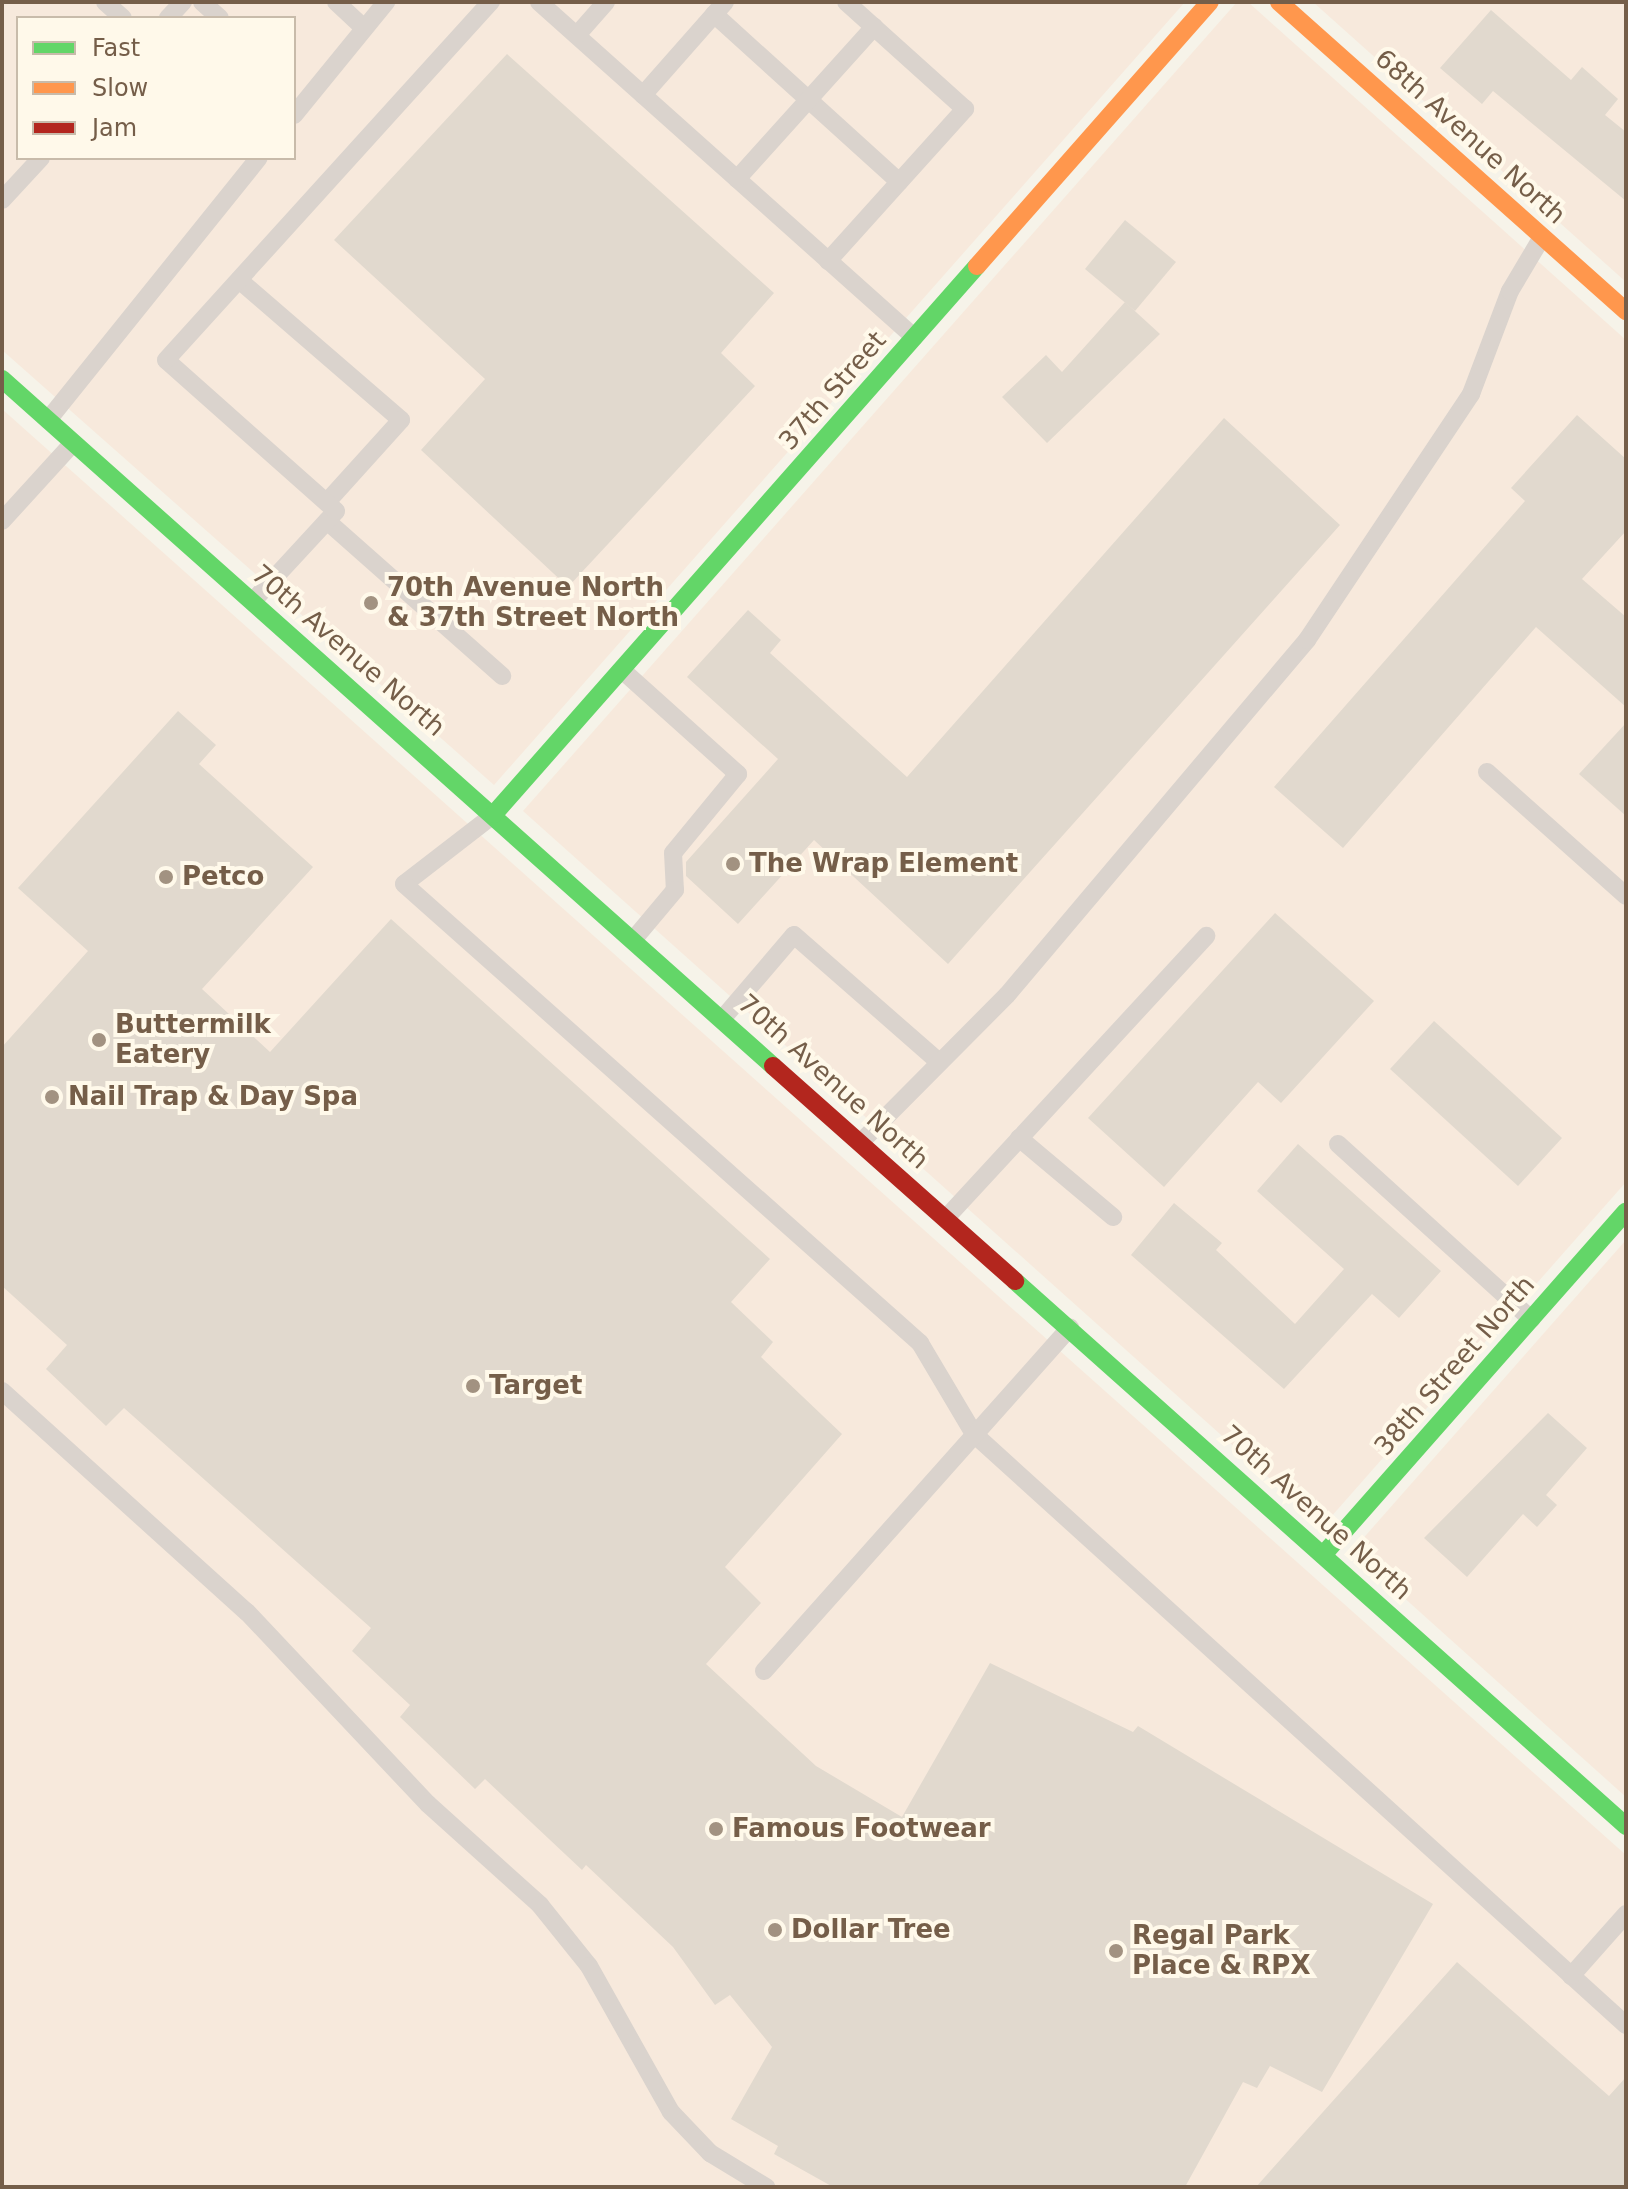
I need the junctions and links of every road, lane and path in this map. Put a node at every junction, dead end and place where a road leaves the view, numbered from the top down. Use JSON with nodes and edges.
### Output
{"nodes":[{"id":1,"x":105,"y":2,"type":"edge"},
{"id":2,"x":202,"y":2,"type":"edge"},
{"id":3,"x":336,"y":2,"type":"edge"},
{"id":4,"x":386,"y":2,"type":"edge"},
{"id":5,"x":491,"y":2,"type":"edge"},
{"id":6,"x":539,"y":2,"type":"edge"},
{"id":7,"x":606,"y":2,"type":"edge"},
{"id":8,"x":846,"y":2,"type":"edge"},
{"id":9,"x":1210,"y":2,"type":"edge"},
{"id":10,"x":1279,"y":2,"type":"edge"},
{"id":11,"x":720,"y":8,"type":"edge"},
{"id":12,"x":121,"y":16,"type":"edge"},
{"id":13,"x":218,"y":16,"type":"edge"},
{"id":14,"x":874,"y":27,"type":"junction"},
{"id":15,"x":364,"y":28,"type":"junction"},
{"id":16,"x":577,"y":35,"type":"junction"},
{"id":17,"x":301,"y":90,"type":"edge"},
{"id":18,"x":643,"y":95,"type":"junction"},
{"id":19,"x":809,"y":100,"type":"junction"},
{"id":20,"x":39,"y":160,"type":"edge"},
{"id":21,"x":257,"y":160,"type":"edge"},
{"id":22,"x":737,"y":179,"type":"junction"},
{"id":23,"x":899,"y":182,"type":"junction"},
{"id":24,"x":2,"y":200,"type":"edge"},
{"id":25,"x":1542,"y":236,"type":"junction"},
{"id":26,"x":828,"y":261,"type":"junction"},
{"id":27,"x":239,"y":280,"type":"junction"},
{"id":28,"x":1626,"y":311,"type":"edge"},
{"id":29,"x":914,"y":337,"type":"junction"},
{"id":30,"x":2,"y":379,"type":"edge"},
{"id":31,"x":48,"y":420,"type":"junction"},
{"id":32,"x":73,"y":443,"type":"junction"},
{"id":33,"x":327,"y":512,"type":"junction"},
{"id":34,"x":2,"y":521,"type":"edge"},
{"id":35,"x":253,"y":601,"type":"junction"},
{"id":36,"x":622,"y":670,"type":"junction"},
{"id":37,"x":502,"y":676,"type":"dead end"},
{"id":38,"x":1487,"y":772,"type":"dead end"},
{"id":39,"x":494,"y":814,"type":"junction"},
{"id":40,"x":1626,"y":896,"type":"edge"},
{"id":41,"x":1206,"y":936,"type":"dead end"},
{"id":42,"x":634,"y":939,"type":"junction"},
{"id":43,"x":723,"y":1018,"type":"junction"},
{"id":44,"x":939,"y":1062,"type":"junction"},
{"id":45,"x":1019,"y":1138,"type":"junction"},
{"id":46,"x":861,"y":1142,"type":"junction"},
{"id":47,"x":1338,"y":1144,"type":"dead end"},
{"id":48,"x":1626,"y":1211,"type":"edge"},
{"id":49,"x":1113,"y":1217,"type":"dead end"},
{"id":50,"x":946,"y":1218,"type":"junction"},
{"id":51,"x":1531,"y":1319,"type":"junction"},
{"id":52,"x":1070,"y":1328,"type":"junction"},
{"id":53,"x":2,"y":1391,"type":"edge"},
{"id":54,"x":974,"y":1434,"type":"junction"},
{"id":55,"x":1323,"y":1555,"type":"junction"},
{"id":56,"x":764,"y":1671,"type":"dead end"},
{"id":57,"x":1626,"y":1791,"type":"edge"},
{"id":58,"x":1608,"y":1810,"type":"junction"},
{"id":59,"x":1626,"y":1826,"type":"edge"},
{"id":60,"x":1626,"y":1914,"type":"edge"},
{"id":61,"x":1571,"y":1976,"type":"junction"},
{"id":62,"x":1626,"y":2025,"type":"edge"},
{"id":63,"x":757,"y":2185,"type":"edge"}],
"edges":[{"from":1,"to":12,"type":"lane"},
{"from":2,"to":13,"type":"lane"},
{"from":3,"to":15,"type":"lane"},
{"from":4,"to":15,"type":"lane"},
{"from":5,"to":27,"type":"lane"},
{"from":6,"to":16,"type":"lane"},
{"from":7,"to":16,"type":"lane"},
{"from":8,"to":14,"type":"lane"},
{"from":9,"to":29,"type":"street","name":"37th Street"},
{"from":10,"to":25,"type":"street","name":"68th Avenue North"},
{"from":11,"to":18,"type":"lane"},
{"from":11,"to":19,"type":"lane"},
{"from":14,"to":19,"type":"lane"},
{"from":14,"to":23,"type":"lane"},
{"from":15,"to":17,"type":"lane"},
{"from":16,"to":18,"type":"lane"},
{"from":18,"to":22,"type":"lane"},
{"from":19,"to":22,"type":"lane"},
{"from":19,"to":23,"type":"lane"},
{"from":20,"to":24,"type":"lane"},
{"from":21,"to":31,"type":"lane"},
{"from":22,"to":26,"type":"lane"},
{"from":23,"to":26,"type":"lane"},
{"from":25,"to":28,"type":"street","name":"68th Avenue North"},
{"from":25,"to":44,"type":"lane"},
{"from":26,"to":29,"type":"lane"},
{"from":27,"to":33,"type":"lane"},
{"from":27,"to":33,"type":"lane"},
{"from":29,"to":36,"type":"street","name":"37th Street"},
{"from":30,"to":31,"type":"street","name":"70th Avenue North"},
{"from":31,"to":32,"type":"street","name":"70th Avenue North"},
{"from":32,"to":34,"type":"lane"},
{"from":32,"to":35,"type":"street","name":"70th Avenue North"},
{"from":33,"to":35,"type":"lane"},
{"from":33,"to":37,"type":"lane"},
{"from":35,"to":39,"type":"street","name":"70th Avenue North"},
{"from":36,"to":39,"type":"street","name":"37th Street"},
{"from":36,"to":42,"type":"lane"},
{"from":38,"to":40,"type":"lane"},
{"from":39,"to":42,"type":"street","name":"70th Avenue North"},
{"from":39,"to":54,"type":"lane"},
{"from":41,"to":45,"type":"lane"},
{"from":42,"to":43,"type":"street","name":"70th Avenue North"},
{"from":43,"to":44,"type":"lane"},
{"from":43,"to":46,"type":"street","name":"70th Avenue North"},
{"from":44,"to":46,"type":"lane"},
{"from":45,"to":49,"type":"lane"},
{"from":45,"to":50,"type":"lane"},
{"from":46,"to":50,"type":"street","name":"70th Avenue North"},
{"from":47,"to":51,"type":"lane"},
{"from":48,"to":51,"type":"street","name":"38th Street North"},
{"from":50,"to":52,"type":"street","name":"70th Avenue North"},
{"from":51,"to":55,"type":"street","name":"38th Street North"},
{"from":52,"to":54,"type":"lane"},
{"from":52,"to":55,"type":"street","name":"70th Avenue North"},
{"from":53,"to":63,"type":"lane"},
{"from":54,"to":56,"type":"lane"},
{"from":54,"to":61,"type":"lane"},
{"from":55,"to":58,"type":"street","name":"70th Avenue North"},
{"from":57,"to":58,"type":"lane"},
{"from":58,"to":59,"type":"street","name":"70th Avenue North"},
{"from":60,"to":61,"type":"lane"},
{"from":61,"to":62,"type":"lane"}]}
